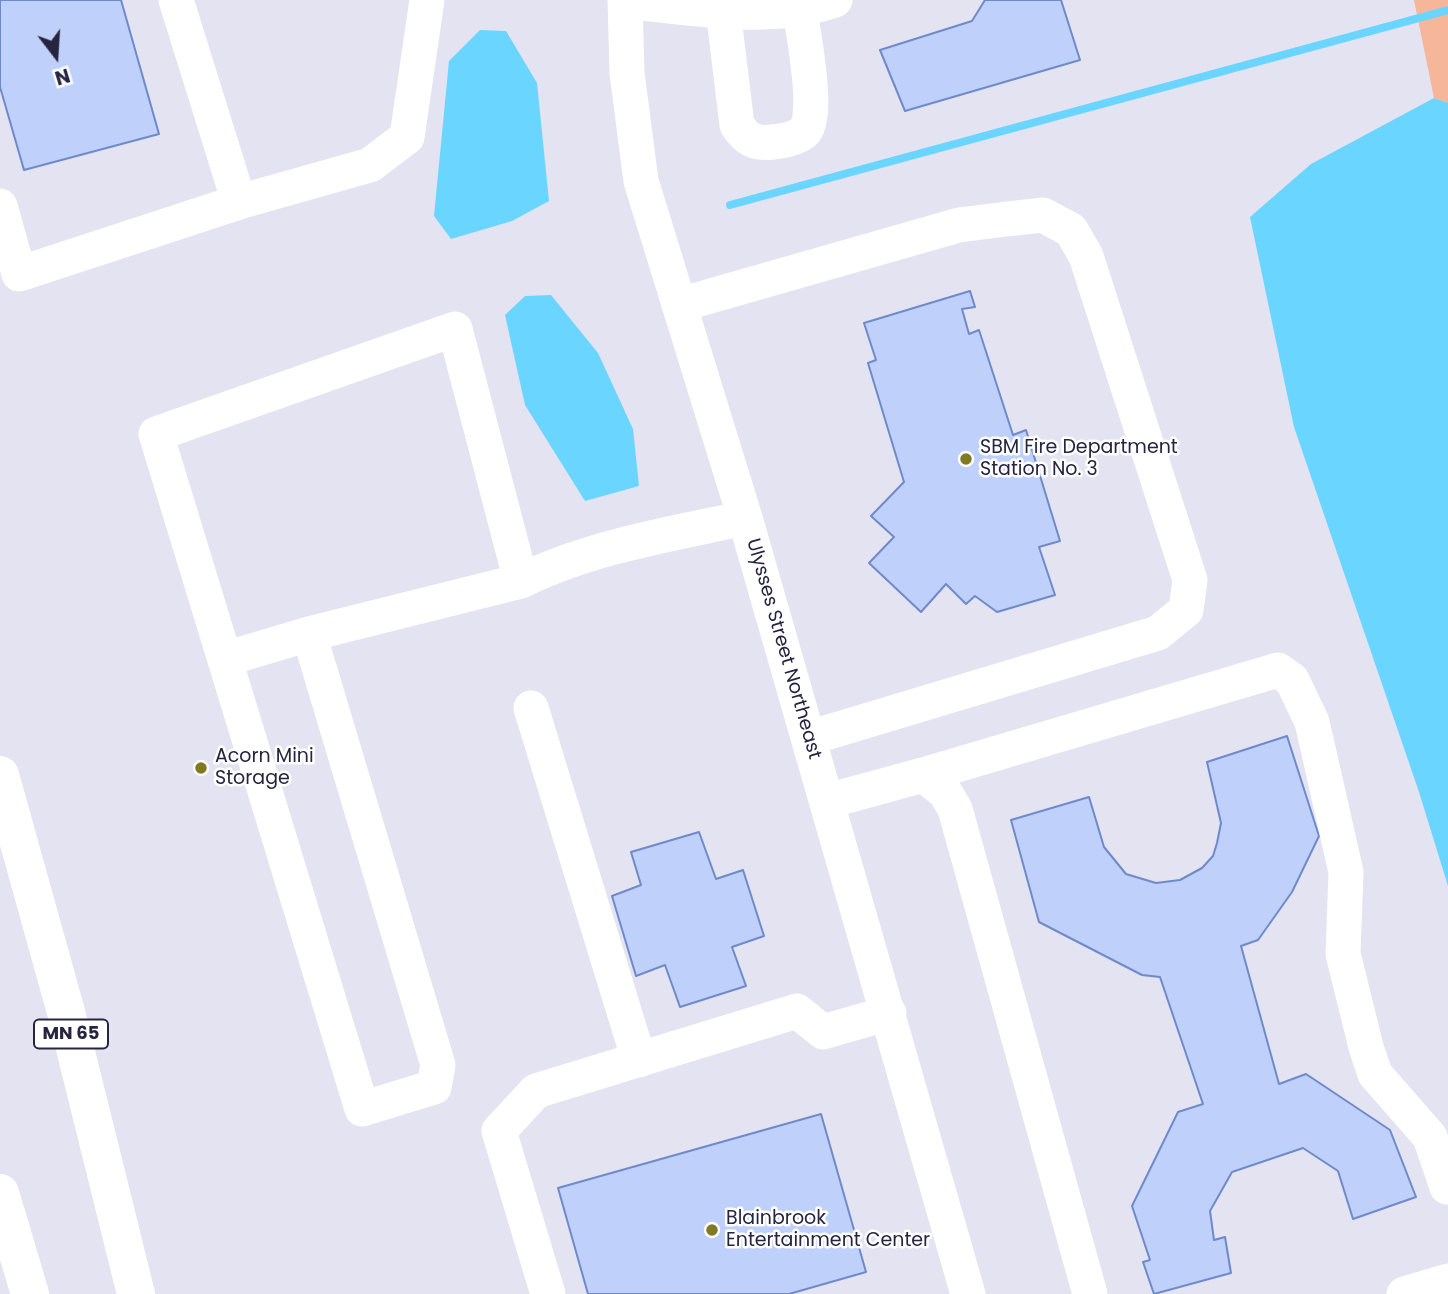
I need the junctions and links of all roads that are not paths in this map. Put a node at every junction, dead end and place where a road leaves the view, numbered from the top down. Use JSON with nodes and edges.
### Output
{"nodes":[{"id":1,"x":176,"y":0,"type":"edge"},
{"id":2,"x":427,"y":0,"type":"edge"},
{"id":3,"x":625,"y":0,"type":"edge"},
{"id":4,"x":835,"y":0,"type":"edge"},
{"id":5,"x":800,"y":9,"type":"junction"},
{"id":6,"x":723,"y":10,"type":"junction"},
{"id":7,"x":239,"y":202,"type":"junction"},
{"id":8,"x":0,"y":206,"type":"edge"},
{"id":9,"x":679,"y":305,"type":"junction"},
{"id":10,"x":746,"y":518,"type":"junction"},
{"id":11,"x":521,"y":581,"type":"junction"},
{"id":12,"x":309,"y":634,"type":"junction"},
{"id":13,"x":225,"y":659,"type":"junction"},
{"id":14,"x":531,"y":708,"type":"dead end"},
{"id":15,"x":809,"y":738,"type":"junction"},
{"id":16,"x":0,"y":775,"type":"edge"},
{"id":17,"x":923,"y":775,"type":"junction"},
{"id":18,"x":828,"y":802,"type":"junction"},
{"id":19,"x":889,"y":1013,"type":"junction"},
{"id":20,"x":639,"y":1059,"type":"junction"},
{"id":21,"x":1447,"y":1187,"type":"edge"},
{"id":22,"x":0,"y":1192,"type":"edge"},
{"id":23,"x":1448,"y":1280,"type":"edge"},
{"id":24,"x":30,"y":1294,"type":"edge"},
{"id":25,"x":136,"y":1294,"type":"edge"},
{"id":26,"x":548,"y":1294,"type":"edge"},
{"id":27,"x":968,"y":1294,"type":"edge"},
{"id":28,"x":1090,"y":1294,"type":"edge"},
{"id":29,"x":1404,"y":1294,"type":"edge"}],
"edges":[{"from":1,"to":7,"type":"street"},
{"from":2,"to":7,"type":"street"},
{"from":3,"to":6,"type":"street"},
{"from":3,"to":9,"type":"street","name":"Ulysses Street Northeast"},
{"from":4,"to":5,"type":"street"},
{"from":5,"to":6,"type":"street"},
{"from":5,"to":6,"type":"street"},
{"from":7,"to":8,"type":"street"},
{"from":9,"to":10,"type":"street","name":"Ulysses Street Northeast"},
{"from":9,"to":15,"type":"street"},
{"from":10,"to":11,"type":"street"},
{"from":10,"to":15,"type":"street","name":"Ulysses Street Northeast"},
{"from":11,"to":12,"type":"street"},
{"from":11,"to":13,"type":"street"},
{"from":12,"to":13,"type":"street"},
{"from":12,"to":13,"type":"street"},
{"from":14,"to":20,"type":"street"},
{"from":15,"to":18,"type":"street","name":"Ulysses Street Northeast"},
{"from":16,"to":25,"type":"highway","number":"MN 65"},
{"from":17,"to":18,"type":"street"},
{"from":17,"to":21,"type":"street"},
{"from":17,"to":28,"type":"street"},
{"from":18,"to":19,"type":"street","name":"Ulysses Street Northeast"},
{"from":19,"to":20,"type":"street"},
{"from":19,"to":27,"type":"street","name":"Ulysses Street Northeast"},
{"from":20,"to":26,"type":"street"},
{"from":22,"to":24,"type":"highway"},
{"from":23,"to":29,"type":"street"}]}
